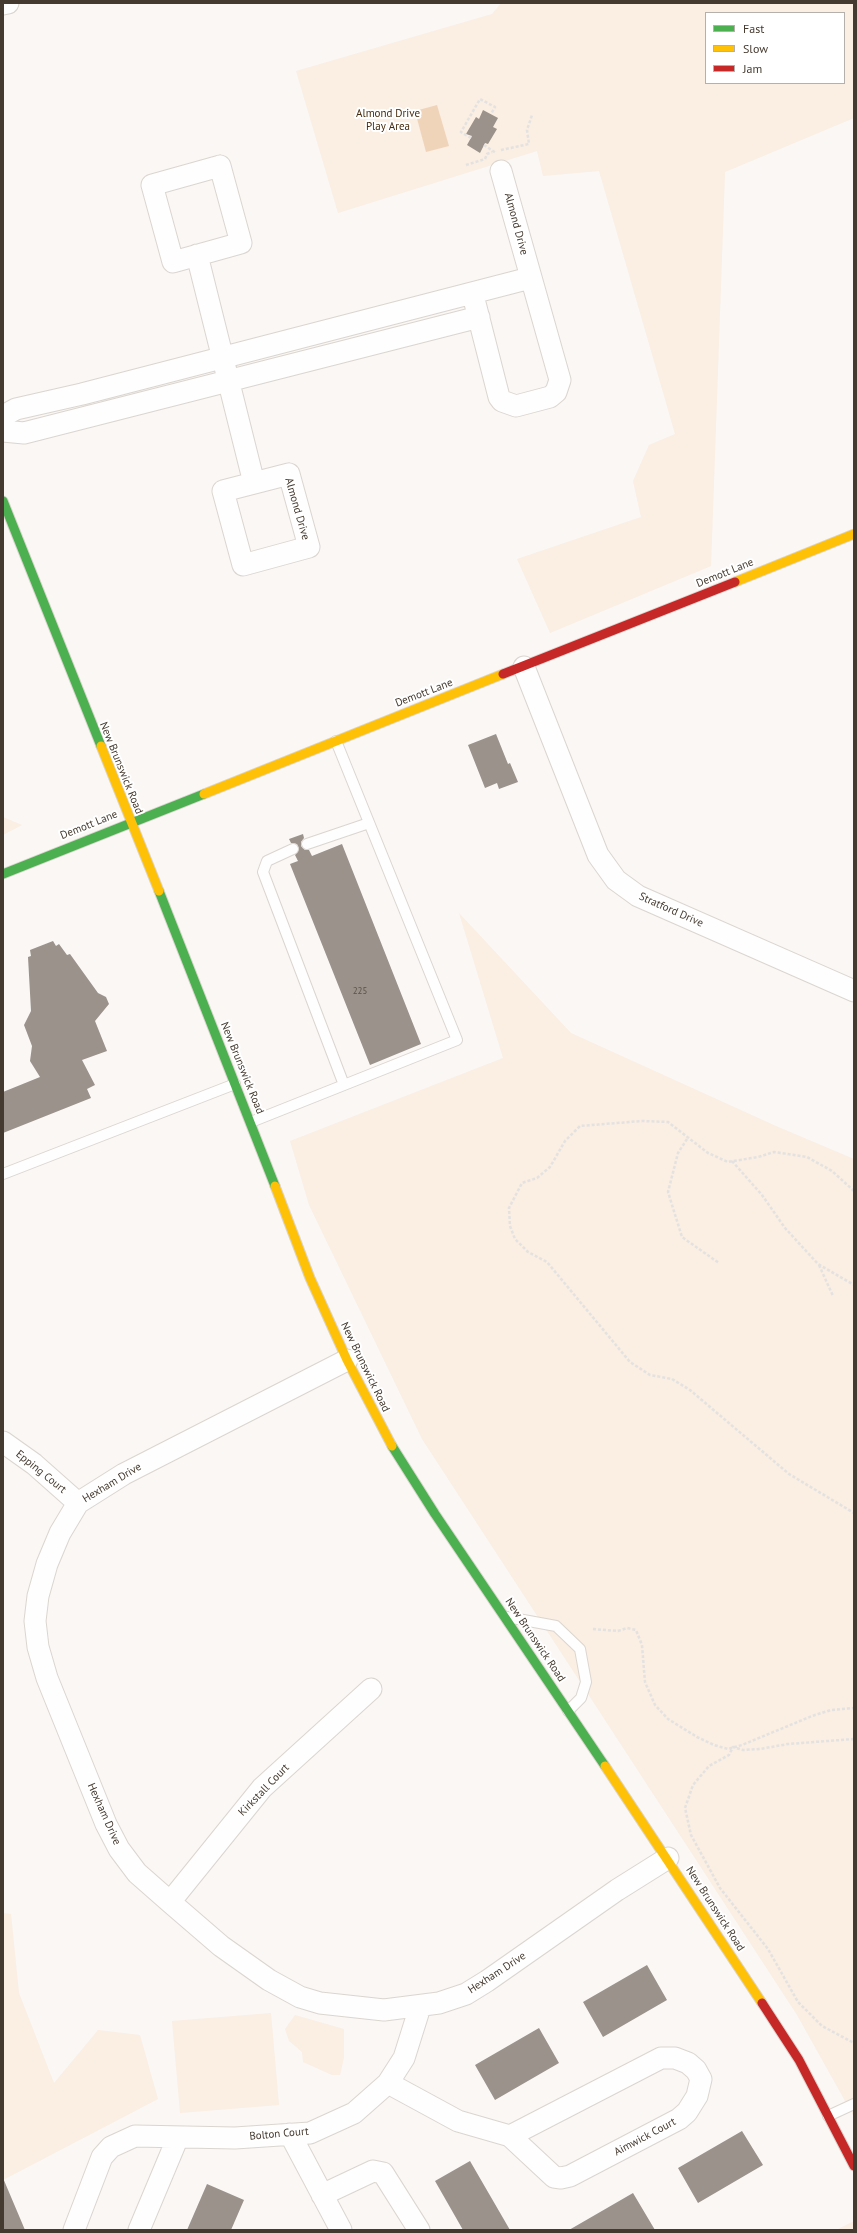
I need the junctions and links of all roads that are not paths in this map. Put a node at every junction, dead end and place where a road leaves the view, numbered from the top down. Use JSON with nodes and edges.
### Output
{"nodes":[{"id":1,"x":8,"y":3,"type":"edge"},
{"id":2,"x":3,"y":4,"type":"edge"},
{"id":3,"x":501,"y":171,"type":"dead end"},
{"id":4,"x":197,"y":255,"type":"junction"},
{"id":5,"x":530,"y":278,"type":"junction"},
{"id":6,"x":472,"y":292,"type":"junction"},
{"id":7,"x":479,"y":317,"type":"junction"},
{"id":8,"x":224,"y":357,"type":"junction"},
{"id":9,"x":229,"y":380,"type":"junction"},
{"id":10,"x":3,"y":416,"type":"edge"},
{"id":11,"x":3,"y":431,"type":"edge"},
{"id":12,"x":254,"y":483,"type":"junction"},
{"id":13,"x":3,"y":501,"type":"edge"},
{"id":14,"x":854,"y":534,"type":"edge"},
{"id":15,"x":524,"y":667,"type":"junction"},
{"id":16,"x":336,"y":741,"type":"junction"},
{"id":17,"x":130,"y":821,"type":"junction"},
{"id":18,"x":369,"y":823,"type":"junction"},
{"id":19,"x":307,"y":844,"type":"dead end"},
{"id":20,"x":293,"y":849,"type":"dead end"},
{"id":21,"x":3,"y":874,"type":"edge"},
{"id":22,"x":854,"y":991,"type":"edge"},
{"id":23,"x":235,"y":1084,"type":"junction"},
{"id":24,"x":344,"y":1085,"type":"junction"},
{"id":25,"x":251,"y":1122,"type":"junction"},
{"id":26,"x":3,"y":1174,"type":"edge"},
{"id":27,"x":347,"y":1360,"type":"junction"},
{"id":28,"x":3,"y":1442,"type":"edge"},
{"id":29,"x":78,"y":1503,"type":"junction"},
{"id":30,"x":504,"y":1617,"type":"junction"},
{"id":31,"x":370,"y":1689,"type":"dead end"},
{"id":32,"x":568,"y":1711,"type":"junction"},
{"id":33,"x":668,"y":1858,"type":"junction"},
{"id":34,"x":170,"y":1902,"type":"junction"},
{"id":35,"x":420,"y":2007,"type":"junction"},
{"id":36,"x":388,"y":2082,"type":"junction"},
{"id":37,"x":854,"y":2104,"type":"edge"},
{"id":38,"x":828,"y":2116,"type":"junction"},
{"id":39,"x":290,"y":2134,"type":"junction"},
{"id":40,"x":510,"y":2136,"type":"junction"},
{"id":41,"x":178,"y":2137,"type":"junction"},
{"id":42,"x":854,"y":2166,"type":"edge"},
{"id":43,"x":322,"y":2195,"type":"junction"},
{"id":44,"x":74,"y":2230,"type":"edge"},
{"id":45,"x":139,"y":2230,"type":"edge"},
{"id":46,"x":341,"y":2230,"type":"edge"},
{"id":47,"x":419,"y":2230,"type":"edge"}],
"edges":[{"from":1,"to":2,"type":"street"},
{"from":3,"to":5,"type":"street","name":"Almond Drive"},
{"from":4,"to":4,"type":"street"},
{"from":4,"to":8,"type":"street"},
{"from":5,"to":6,"type":"street"},
{"from":5,"to":7,"type":"street","name":"Almond Drive"},
{"from":6,"to":7,"type":"street","name":"Almond Drive"},
{"from":6,"to":8,"type":"street"},
{"from":7,"to":9,"type":"street"},
{"from":8,"to":9,"type":"street"},
{"from":8,"to":10,"type":"street"},
{"from":9,"to":11,"type":"street"},
{"from":9,"to":12,"type":"street"},
{"from":12,"to":12,"type":"street","name":"Almond Drive"},
{"from":13,"to":17,"type":"street","name":"New Brunswick Road"},
{"from":14,"to":15,"type":"street","name":"Demott Lane"},
{"from":15,"to":16,"type":"street","name":"Demott Lane"},
{"from":15,"to":22,"type":"street","name":"Stratford Drive"},
{"from":16,"to":17,"type":"street","name":"Demott Lane"},
{"from":16,"to":18,"type":"lane"},
{"from":17,"to":21,"type":"street","name":"Demott Lane"},
{"from":17,"to":23,"type":"street","name":"New Brunswick Road"},
{"from":18,"to":19,"type":"lane"},
{"from":18,"to":24,"type":"lane"},
{"from":20,"to":24,"type":"lane"},
{"from":23,"to":25,"type":"street","name":"New Brunswick Road"},
{"from":23,"to":26,"type":"lane"},
{"from":24,"to":25,"type":"lane"},
{"from":25,"to":27,"type":"street","name":"New Brunswick Road"},
{"from":27,"to":29,"type":"street","name":"Hexham Drive"},
{"from":27,"to":30,"type":"street","name":"New Brunswick Road"},
{"from":28,"to":29,"type":"street","name":"Epping Court"},
{"from":29,"to":34,"type":"street","name":"Hexham Drive"},
{"from":30,"to":32,"type":"street","name":"New Brunswick Road"},
{"from":30,"to":32,"type":"lane"},
{"from":31,"to":34,"type":"street","name":"Kirkstall Court"},
{"from":32,"to":33,"type":"street","name":"New Brunswick Road"},
{"from":33,"to":35,"type":"street","name":"Hexham Drive"},
{"from":33,"to":38,"type":"street","name":"New Brunswick Road"},
{"from":34,"to":35,"type":"street","name":"Hexham Drive"},
{"from":35,"to":36,"type":"street","name":"Bolton Court"},
{"from":36,"to":39,"type":"street","name":"Bolton Court"},
{"from":36,"to":40,"type":"street","name":"Aimwick Court"},
{"from":37,"to":38,"type":"lane"},
{"from":38,"to":42,"type":"street","name":"New Brunswick Road"},
{"from":39,"to":41,"type":"street","name":"Bolton Court"},
{"from":39,"to":43,"type":"street"},
{"from":40,"to":40,"type":"street","name":"Aimwick Court"},
{"from":41,"to":44,"type":"street","name":"Bolton Court"},
{"from":41,"to":45,"type":"street"},
{"from":43,"to":46,"type":"street"},
{"from":43,"to":47,"type":"street"}]}
